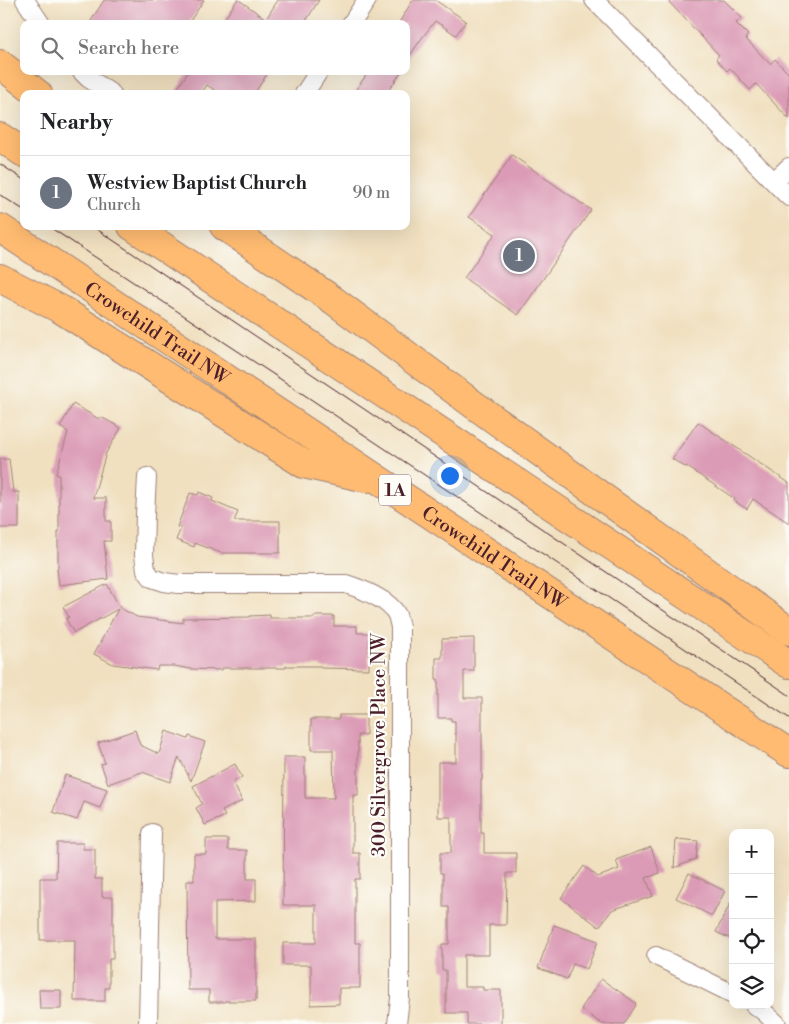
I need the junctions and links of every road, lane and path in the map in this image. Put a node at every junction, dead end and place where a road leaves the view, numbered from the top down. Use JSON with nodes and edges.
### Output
{"nodes":[{"id":1,"x":367,"y":0,"type":"edge"},
{"id":2,"x":594,"y":0,"type":"edge"},
{"id":3,"x":31,"y":2,"type":"edge"},
{"id":4,"x":39,"y":20,"type":"edge"},
{"id":5,"x":354,"y":20,"type":"edge"},
{"id":6,"x":0,"y":64,"type":"edge"},
{"id":7,"x":85,"y":75,"type":"edge"},
{"id":8,"x":316,"y":75,"type":"edge"},
{"id":9,"x":33,"y":90,"type":"edge"},
{"id":10,"x":106,"y":90,"type":"edge"},
{"id":11,"x":307,"y":90,"type":"edge"},
{"id":12,"x":0,"y":137,"type":"edge"},
{"id":13,"x":20,"y":150,"type":"edge"},
{"id":14,"x":789,"y":167,"type":"edge"},
{"id":15,"x":774,"y":181,"type":"junction"},
{"id":16,"x":789,"y":197,"type":"edge"},
{"id":17,"x":0,"y":228,"type":"edge"},
{"id":18,"x":138,"y":230,"type":"edge"},
{"id":19,"x":230,"y":230,"type":"edge"},
{"id":20,"x":0,"y":278,"type":"edge"},
{"id":21,"x":147,"y":477,"type":"dead end"},
{"id":22,"x":384,"y":482,"type":"junction"},
{"id":23,"x":789,"y":631,"type":"edge"},
{"id":24,"x":789,"y":664,"type":"edge"},
{"id":25,"x":789,"y":752,"type":"edge"},
{"id":26,"x":152,"y":833,"type":"dead end"},
{"id":27,"x":656,"y":956,"type":"dead end"},
{"id":28,"x":729,"y":992,"type":"edge"},
{"id":29,"x":760,"y":1009,"type":"edge"},
{"id":30,"x":148,"y":1024,"type":"edge"},
{"id":31,"x":397,"y":1024,"type":"edge"},
{"id":32,"x":777,"y":1024,"type":"edge"}],
"edges":[{"from":1,"to":5,"type":"street"},
{"from":2,"to":15,"type":"street"},
{"from":3,"to":4,"type":"street"},
{"from":6,"to":9,"type":"highway"},
{"from":7,"to":10,"type":"street"},
{"from":8,"to":11,"type":"street"},
{"from":12,"to":13,"type":"highway"},
{"from":14,"to":15,"type":"street"},
{"from":15,"to":16,"type":"street"},
{"from":17,"to":22,"type":"highway","name":"Crowchild Trail NW","number":"1A"},
{"from":18,"to":24,"type":"highway"},
{"from":19,"to":23,"type":"highway"},
{"from":20,"to":22,"type":"highway"},
{"from":21,"to":31,"type":"street","name":"300 Silvergrove Place NW"},
{"from":22,"to":25,"type":"highway","name":"Crowchild Trail NW","number":"1A"},
{"from":26,"to":30,"type":"street"},
{"from":27,"to":28,"type":"street"},
{"from":29,"to":32,"type":"street"}]}
